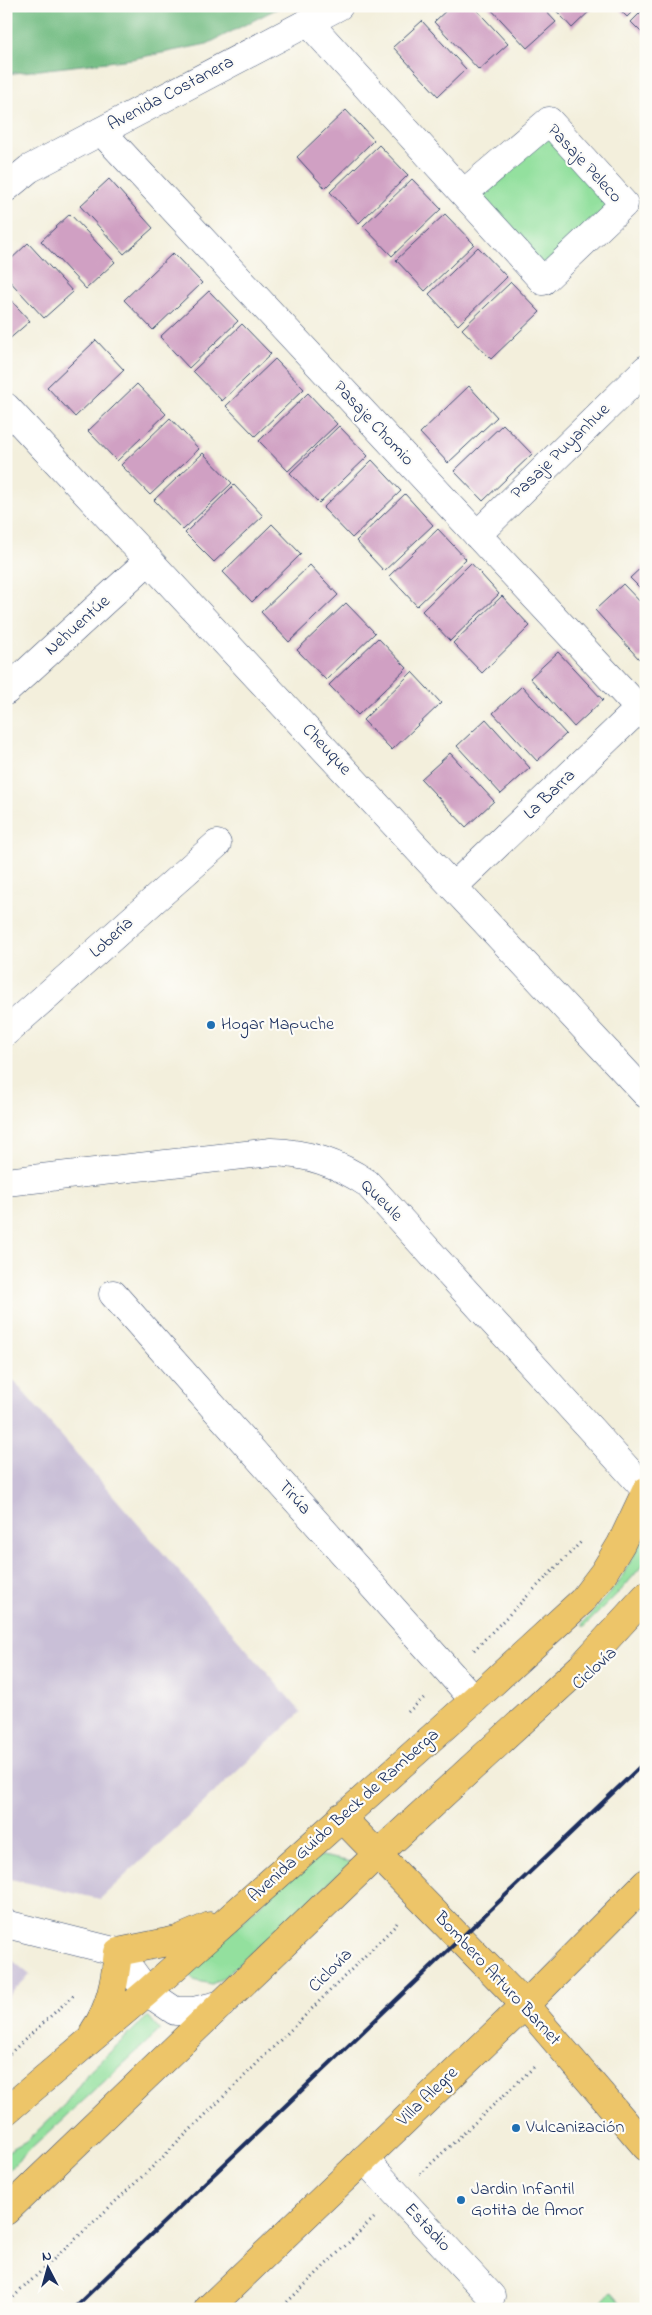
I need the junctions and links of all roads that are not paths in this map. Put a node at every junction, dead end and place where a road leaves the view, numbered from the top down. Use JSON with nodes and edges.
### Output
{"nodes":[{"id":1,"x":339,"y":6,"type":"edge"},
{"id":2,"x":308,"y":22,"type":"junction"},
{"id":3,"x":101,"y":131,"type":"junction"},
{"id":4,"x":6,"y":188,"type":"edge"},
{"id":5,"x":464,"y":193,"type":"junction"},
{"id":6,"x":646,"y":369,"type":"edge"},
{"id":7,"x":6,"y":407,"type":"edge"},
{"id":8,"x":477,"y":535,"type":"junction"},
{"id":9,"x":149,"y":560,"type":"junction"},
{"id":10,"x":6,"y":691,"type":"edge"},
{"id":11,"x":643,"y":709,"type":"edge"},
{"id":12,"x":217,"y":844,"type":"dead end"},
{"id":13,"x":453,"y":887,"type":"junction"},
{"id":14,"x":6,"y":1032,"type":"edge"},
{"id":15,"x":646,"y":1094,"type":"edge"},
{"id":16,"x":6,"y":1182,"type":"edge"},
{"id":17,"x":113,"y":1294,"type":"dead end"},
{"id":18,"x":646,"y":1491,"type":"edge"},
{"id":19,"x":646,"y":1596,"type":"edge"},
{"id":20,"x":474,"y":1700,"type":"junction"},
{"id":21,"x":341,"y":1817,"type":"junction"},
{"id":22,"x":379,"y":1854,"type":"junction"},
{"id":23,"x":646,"y":1883,"type":"edge"},
{"id":24,"x":235,"y":1914,"type":"junction"},
{"id":25,"x":6,"y":1924,"type":"edge"},
{"id":26,"x":118,"y":1952,"type":"junction"},
{"id":27,"x":147,"y":1992,"type":"junction"},
{"id":28,"x":222,"y":2004,"type":"junction"},
{"id":29,"x":525,"y":2005,"type":"junction"},
{"id":30,"x":80,"y":2050,"type":"junction"},
{"id":31,"x":6,"y":2111,"type":"edge"},
{"id":32,"x":646,"y":2147,"type":"edge"},
{"id":33,"x":364,"y":2159,"type":"junction"},
{"id":34,"x":6,"y":2211,"type":"edge"},
{"id":35,"x":491,"y":2296,"type":"dead end"},
{"id":36,"x":216,"y":2306,"type":"edge"}],
"edges":[{"from":1,"to":2,"type":"street","name":"Avenida Costanera"},
{"from":2,"to":3,"type":"street","name":"Avenida Costanera"},
{"from":2,"to":5,"type":"street","name":"Pasaje Peleco"},
{"from":3,"to":4,"type":"street","name":"Avenida Costanera"},
{"from":3,"to":8,"type":"street","name":"Pasaje Chomio"},
{"from":5,"to":5,"type":"street","name":"Pasaje Peleco"},
{"from":6,"to":8,"type":"street","name":"Pasaje Puyanhue"},
{"from":7,"to":9,"type":"street","name":"Cheuque"},
{"from":8,"to":11,"type":"street","name":"Pasaje Chomio"},
{"from":9,"to":10,"type":"street","name":"Nehuentúe"},
{"from":9,"to":13,"type":"street","name":"Cheuque"},
{"from":11,"to":13,"type":"street","name":"La Barra"},
{"from":12,"to":14,"type":"street","name":"Lobería"},
{"from":13,"to":15,"type":"street","name":"Cheuque"},
{"from":16,"to":18,"type":"street","name":"Queule"},
{"from":17,"to":20,"type":"street","name":"Tirúa"},
{"from":18,"to":20,"type":"main road","name":"Avenida Guido Beck de Ramberga"},
{"from":19,"to":22,"type":"main road"},
{"from":20,"to":21,"type":"main road","name":"Avenida Guido Beck de Ramberga"},
{"from":21,"to":22,"type":"main road","name":"Bombero Arturo Barnet"},
{"from":21,"to":24,"type":"main road","name":"Avenida Guido Beck de Ramberga"},
{"from":22,"to":28,"type":"main road"},
{"from":22,"to":29,"type":"main road","name":"Bombero Arturo Barnet"},
{"from":23,"to":29,"type":"main road","name":"Villa Alegre"},
{"from":24,"to":26,"type":"main road"},
{"from":24,"to":27,"type":"main road","name":"Avenida Guido Beck de Ramberga"},
{"from":25,"to":26,"type":"street"},
{"from":26,"to":27,"type":"street"},
{"from":26,"to":30,"type":"main road"},
{"from":27,"to":28,"type":"street"},
{"from":27,"to":30,"type":"main road","name":"Avenida Guido Beck de Ramberga"},
{"from":28,"to":34,"type":"main road"},
{"from":29,"to":32,"type":"main road","name":"Bombero Arturo Barnet"},
{"from":29,"to":33,"type":"main road","name":"Villa Alegre"},
{"from":30,"to":31,"type":"main road","name":"Avenida Guido Beck de Ramberga"},
{"from":33,"to":35,"type":"street","name":"Estadio"},
{"from":33,"to":36,"type":"main road","name":"Villa Alegre"}]}
